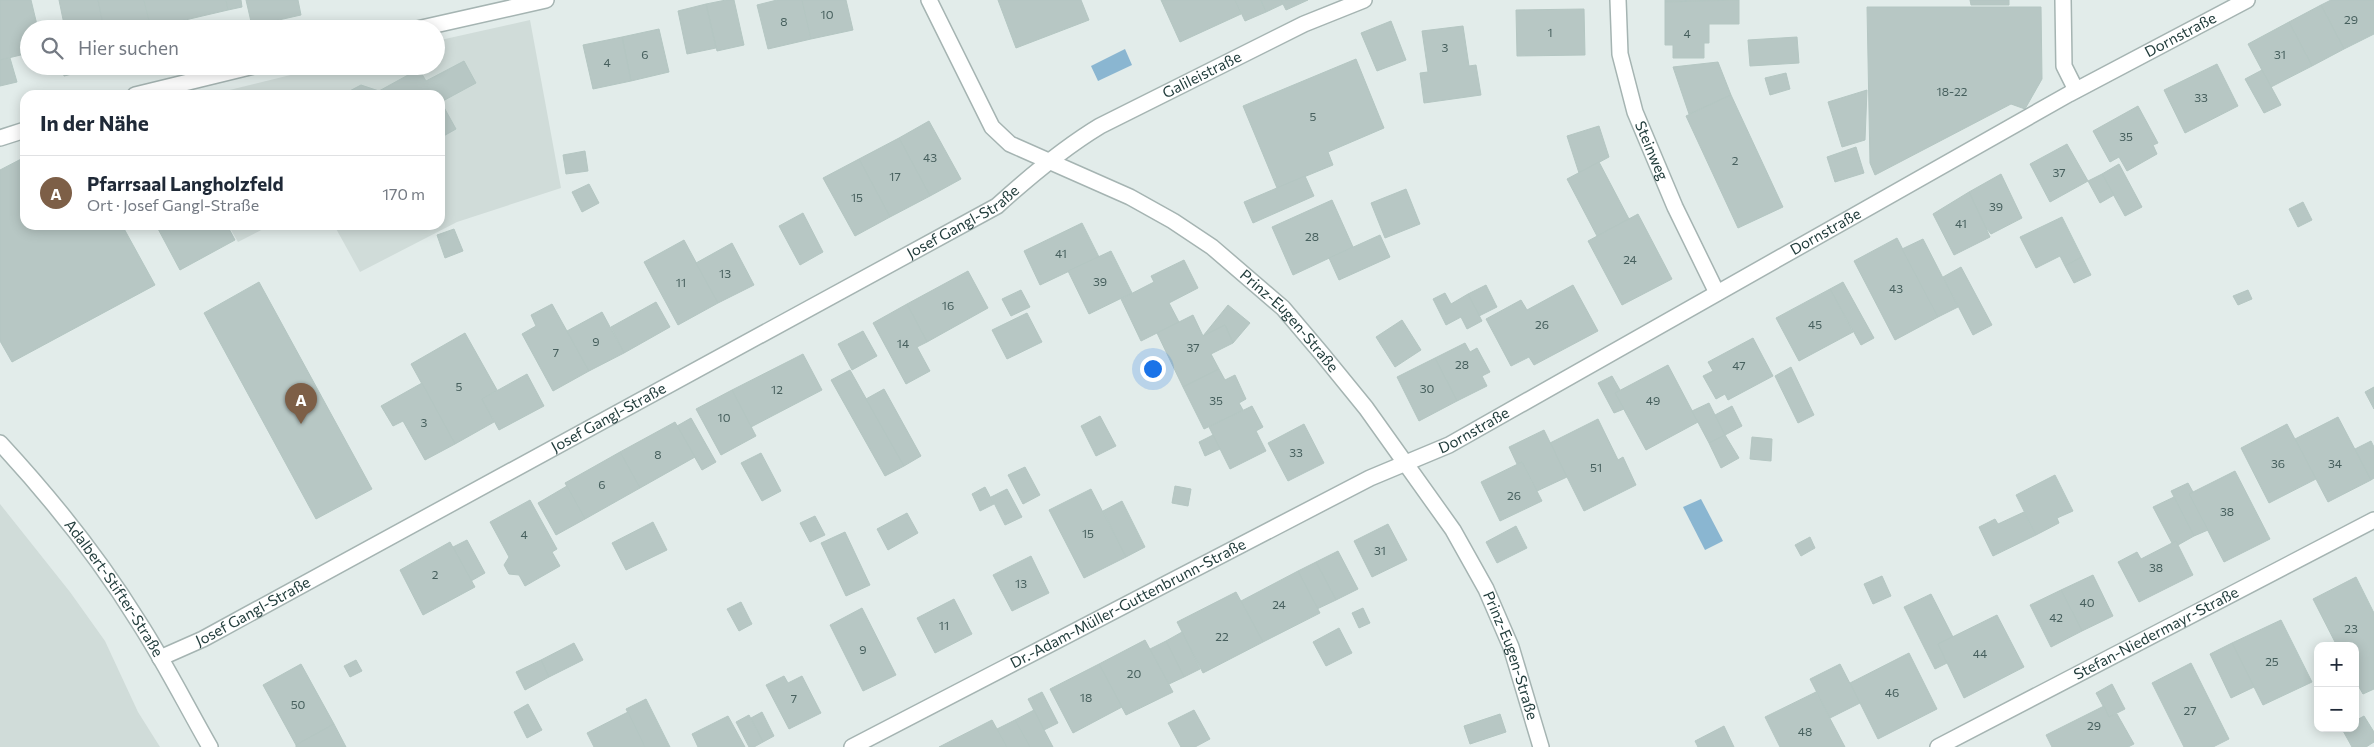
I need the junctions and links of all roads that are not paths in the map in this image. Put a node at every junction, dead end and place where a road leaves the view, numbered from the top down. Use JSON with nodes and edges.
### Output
{"nodes":[{"id":1,"x":546,"y":0,"type":"edge"},
{"id":2,"x":929,"y":0,"type":"edge"},
{"id":3,"x":1364,"y":0,"type":"edge"},
{"id":4,"x":1618,"y":0,"type":"edge"},
{"id":5,"x":2063,"y":0,"type":"edge"},
{"id":6,"x":2247,"y":0,"type":"edge"},
{"id":7,"x":445,"y":23,"type":"edge"},
{"id":8,"x":217,"y":75,"type":"edge"},
{"id":9,"x":155,"y":90,"type":"edge"},
{"id":10,"x":2076,"y":90,"type":"junction"},
{"id":11,"x":20,"y":132,"type":"edge"},
{"id":12,"x":0,"y":138,"type":"edge"},
{"id":13,"x":1047,"y":162,"type":"junction"},
{"id":14,"x":1717,"y":293,"type":"junction"},
{"id":15,"x":0,"y":442,"type":"edge"},
{"id":16,"x":1406,"y":464,"type":"junction"},
{"id":17,"x":2374,"y":520,"type":"edge"},
{"id":18,"x":160,"y":658,"type":"junction"},
{"id":19,"x":210,"y":747,"type":"edge"},
{"id":20,"x":852,"y":747,"type":"edge"},
{"id":21,"x":1541,"y":747,"type":"edge"},
{"id":22,"x":1938,"y":747,"type":"edge"}],
"edges":[{"from":1,"to":7,"type":"street"},
{"from":2,"to":13,"type":"street","name":"Prinz-Eugen-Straße"},
{"from":3,"to":13,"type":"street","name":"Galileistraße"},
{"from":4,"to":14,"type":"street","name":"Steinweg"},
{"from":5,"to":10,"type":"street"},
{"from":6,"to":10,"type":"street","name":"Dornstraße"},
{"from":8,"to":9,"type":"street"},
{"from":10,"to":14,"type":"street","name":"Dornstraße"},
{"from":11,"to":12,"type":"street"},
{"from":13,"to":16,"type":"street","name":"Prinz-Eugen-Straße"},
{"from":13,"to":18,"type":"street","name":"Josef Gangl-Straße"},
{"from":14,"to":16,"type":"street","name":"Dornstraße"},
{"from":15,"to":18,"type":"street","name":"Adalbert-Stifter-Straße"},
{"from":16,"to":20,"type":"street","name":"Dr.-Adam-Müller-Guttenbrunn-Straße"},
{"from":16,"to":21,"type":"street","name":"Prinz-Eugen-Straße"},
{"from":17,"to":22,"type":"street","name":"Stefan-Niedermayr-Straße"},
{"from":18,"to":19,"type":"street","name":"Adalbert-Stifter-Straße"}]}
